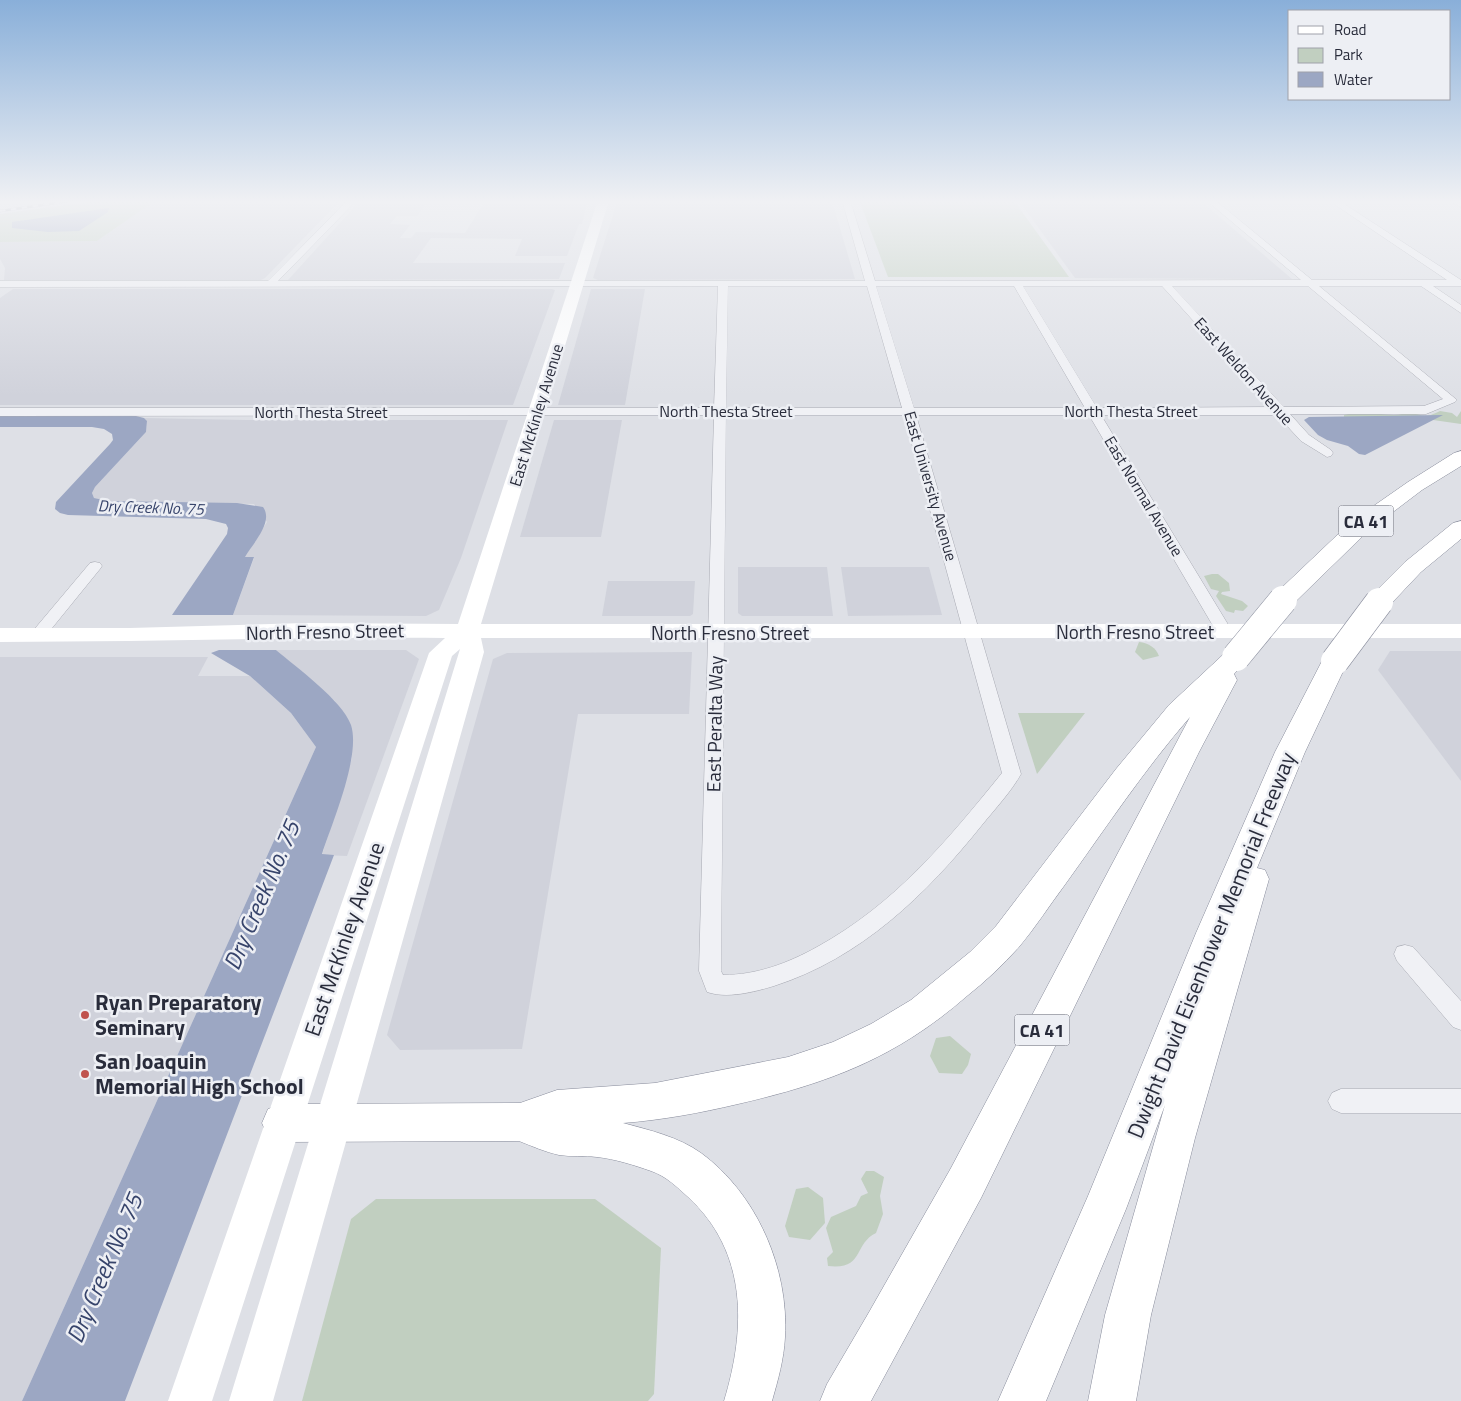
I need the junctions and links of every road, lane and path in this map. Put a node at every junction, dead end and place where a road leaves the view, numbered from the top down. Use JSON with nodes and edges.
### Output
{"nodes":[{"id":1,"x":288,"y":265,"type":"edge"},
{"id":2,"x":582,"y":265,"type":"edge"},
{"id":3,"x":866,"y":265,"type":"edge"},
{"id":4,"x":1290,"y":265,"type":"edge"},
{"id":5,"x":1432,"y":265,"type":"edge"},
{"id":6,"x":576,"y":283,"type":"junction"},
{"id":7,"x":723,"y":283,"type":"junction"},
{"id":8,"x":871,"y":283,"type":"junction"},
{"id":9,"x":1311,"y":283,"type":"junction"},
{"id":10,"x":1423,"y":283,"type":"junction"},
{"id":11,"x":1459,"y":283,"type":"edge"},
{"id":12,"x":0,"y":284,"type":"edge"},
{"id":13,"x":270,"y":284,"type":"junction"},
{"id":14,"x":1017,"y":284,"type":"junction"},
{"id":15,"x":1164,"y":284,"type":"junction"},
{"id":16,"x":1461,"y":310,"type":"edge"},
{"id":17,"x":1280,"y":411,"type":"junction"},
{"id":18,"x":0,"y":412,"type":"edge"},
{"id":19,"x":537,"y":412,"type":"junction"},
{"id":20,"x":721,"y":412,"type":"junction"},
{"id":21,"x":909,"y":412,"type":"junction"},
{"id":22,"x":1094,"y":412,"type":"junction"},
{"id":23,"x":1327,"y":453,"type":"dead end"},
{"id":24,"x":1461,"y":458,"type":"edge"},
{"id":25,"x":1461,"y":528,"type":"edge"},
{"id":26,"x":95,"y":566,"type":"dead end"},
{"id":27,"x":468,"y":630,"type":"junction"},
{"id":28,"x":971,"y":631,"type":"junction"},
{"id":29,"x":1461,"y":631,"type":"edge"},
{"id":30,"x":715,"y":632,"type":"junction"},
{"id":31,"x":0,"y":635,"type":"edge"},
{"id":32,"x":38,"y":636,"type":"junction"},
{"id":33,"x":1230,"y":644,"type":"junction"},
{"id":34,"x":1290,"y":752,"type":"junction"},
{"id":35,"x":1405,"y":954,"type":"dead end"},
{"id":36,"x":715,"y":985,"type":"joint"},
{"id":37,"x":1461,"y":1020,"type":"edge"},
{"id":38,"x":1341,"y":1101,"type":"dead end"},
{"id":39,"x":1461,"y":1101,"type":"edge"},
{"id":40,"x":520,"y":1122,"type":"junction"},
{"id":41,"x":282,"y":1123,"type":"junction"},
{"id":42,"x":333,"y":1123,"type":"junction"},
{"id":43,"x":190,"y":1401,"type":"edge"},
{"id":44,"x":251,"y":1401,"type":"edge"},
{"id":45,"x":748,"y":1401,"type":"edge"},
{"id":46,"x":844,"y":1401,"type":"edge"},
{"id":47,"x":1022,"y":1401,"type":"edge"},
{"id":48,"x":1112,"y":1401,"type":"edge"}],
"edges":[{"from":1,"to":13,"type":"street"},
{"from":2,"to":6,"type":"main road","name":"East McKinley Avenue"},
{"from":3,"to":8,"type":"street","name":"East University Avenue"},
{"from":4,"to":9,"type":"street"},
{"from":5,"to":11,"type":"street"},
{"from":6,"to":7,"type":"street"},
{"from":6,"to":13,"type":"street"},
{"from":6,"to":19,"type":"main road","name":"East McKinley Avenue"},
{"from":7,"to":8,"type":"street"},
{"from":7,"to":20,"type":"street","name":"East Peralta Way"},
{"from":8,"to":14,"type":"street"},
{"from":8,"to":21,"type":"street","name":"East University Avenue"},
{"from":9,"to":10,"type":"street"},
{"from":9,"to":15,"type":"street"},
{"from":9,"to":17,"type":"street","name":"North Thesta Street"},
{"from":10,"to":11,"type":"street"},
{"from":10,"to":16,"type":"street"},
{"from":12,"to":13,"type":"street"},
{"from":14,"to":15,"type":"street"},
{"from":14,"to":22,"type":"street","name":"East Normal Avenue"},
{"from":15,"to":17,"type":"street","name":"East Weldon Avenue"},
{"from":17,"to":22,"type":"street","name":"North Thesta Street"},
{"from":17,"to":23,"type":"street","name":"East Weldon Avenue"},
{"from":18,"to":19,"type":"street","name":"North Thesta Street"},
{"from":19,"to":20,"type":"street","name":"North Thesta Street"},
{"from":19,"to":27,"type":"main road","name":"East McKinley Avenue"},
{"from":20,"to":21,"type":"street","name":"North Thesta Street"},
{"from":20,"to":30,"type":"street","name":"East Peralta Way"},
{"from":21,"to":22,"type":"street","name":"North Thesta Street"},
{"from":21,"to":28,"type":"street","name":"East University Avenue"},
{"from":22,"to":33,"type":"street","name":"East Normal Avenue"},
{"from":24,"to":33,"type":"highway","number":"CA 41","bridge":true},
{"from":25,"to":34,"type":"highway","name":"Dwight David Eisenhower Memorial Freeway","bridge":true},
{"from":26,"to":32,"type":"street"},
{"from":27,"to":30,"type":"main road","name":"North Fresno Street"},
{"from":27,"to":32,"type":"main road","name":"North Fresno Street"},
{"from":27,"to":41,"type":"main road","name":"East McKinley Avenue"},
{"from":27,"to":42,"type":"main road","name":"East McKinley Avenue"},
{"from":28,"to":30,"type":"main road","name":"North Fresno Street"},
{"from":28,"to":33,"type":"main road","name":"North Fresno Street"},
{"from":28,"to":36,"type":"street","name":"East University Avenue"},
{"from":29,"to":33,"type":"main road","name":"North Fresno Street"},
{"from":30,"to":36,"type":"street","name":"East Peralta Way"},
{"from":31,"to":32,"type":"main road","name":"North Fresno Street"},
{"from":33,"to":40,"type":"highway"},
{"from":33,"to":46,"type":"highway","number":"CA 41"},
{"from":34,"to":47,"type":"highway","name":"Dwight David Eisenhower Memorial Freeway"},
{"from":34,"to":48,"type":"highway"},
{"from":35,"to":37,"type":"street"},
{"from":38,"to":39,"type":"street"},
{"from":40,"to":42,"type":"highway"},
{"from":40,"to":45,"type":"highway"},
{"from":41,"to":42,"type":"highway"},
{"from":41,"to":43,"type":"main road","name":"East McKinley Avenue"},
{"from":42,"to":44,"type":"main road","name":"East McKinley Avenue"}]}
